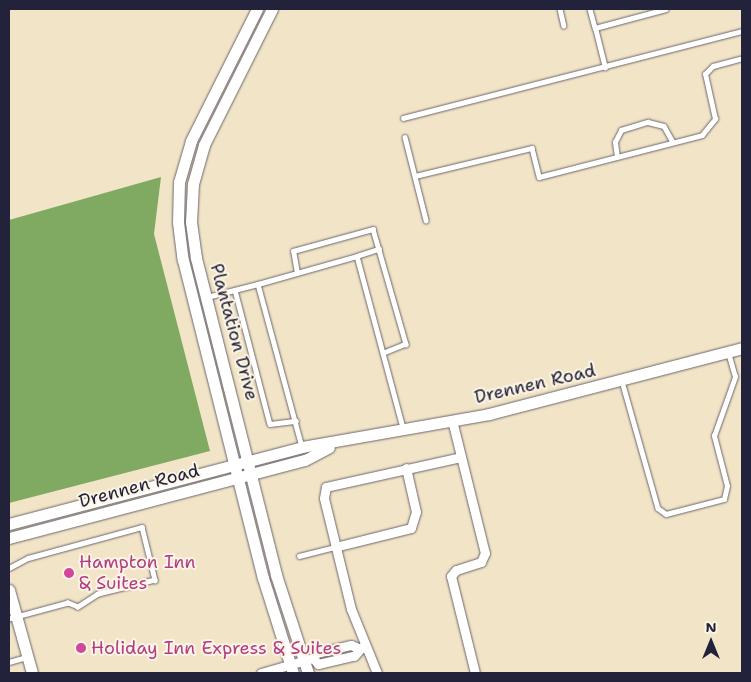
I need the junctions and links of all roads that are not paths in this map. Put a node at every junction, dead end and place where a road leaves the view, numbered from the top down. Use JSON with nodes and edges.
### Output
{"nodes":[{"id":1,"x":257,"y":9,"type":"edge"},
{"id":2,"x":272,"y":9,"type":"edge"},
{"id":3,"x":561,"y":9,"type":"edge"},
{"id":4,"x":590,"y":9,"type":"edge"},
{"id":5,"x":666,"y":9,"type":"edge"},
{"id":6,"x":564,"y":26,"type":"dead end"},
{"id":7,"x":595,"y":28,"type":"junction"},
{"id":8,"x":742,"y":31,"type":"edge"},
{"id":9,"x":742,"y":58,"type":"edge"},
{"id":10,"x":605,"y":68,"type":"junction"},
{"id":11,"x":403,"y":118,"type":"dead end"},
{"id":12,"x":405,"y":137,"type":"dead end"},
{"id":13,"x":673,"y":142,"type":"junction"},
{"id":14,"x":617,"y":157,"type":"junction"},
{"id":15,"x":182,"y":172,"type":"junction"},
{"id":16,"x":195,"y":174,"type":"junction"},
{"id":17,"x":415,"y":176,"type":"junction"},
{"id":18,"x":426,"y":220,"type":"dead end"},
{"id":19,"x":379,"y":249,"type":"junction"},
{"id":20,"x":357,"y":256,"type":"junction"},
{"id":21,"x":297,"y":273,"type":"junction"},
{"id":22,"x":258,"y":284,"type":"junction"},
{"id":23,"x":235,"y":290,"type":"junction"},
{"id":24,"x":206,"y":298,"type":"junction"},
{"id":25,"x":194,"y":301,"type":"junction"},
{"id":26,"x":742,"y":348,"type":"edge"},
{"id":27,"x":728,"y":352,"type":"junction"},
{"id":28,"x":384,"y":353,"type":"junction"},
{"id":29,"x":622,"y":381,"type":"junction"},
{"id":30,"x":452,"y":420,"type":"junction"},
{"id":31,"x":296,"y":421,"type":"junction"},
{"id":32,"x":404,"y":429,"type":"junction"},
{"id":33,"x":333,"y":445,"type":"junction"},
{"id":34,"x":302,"y":447,"type":"junction"},
{"id":35,"x":461,"y":457,"type":"junction"},
{"id":36,"x":249,"y":461,"type":"junction"},
{"id":37,"x":236,"y":464,"type":"junction"},
{"id":38,"x":406,"y":468,"type":"junction"},
{"id":39,"x":252,"y":474,"type":"junction"},
{"id":40,"x":240,"y":478,"type":"junction"},
{"id":41,"x":9,"y":524,"type":"edge"},
{"id":42,"x":9,"y":538,"type":"edge"},
{"id":43,"x":335,"y":547,"type":"junction"},
{"id":44,"x":299,"y":556,"type":"dead end"},
{"id":45,"x":9,"y":568,"type":"edge"},
{"id":46,"x":9,"y":593,"type":"edge"},
{"id":47,"x":12,"y":618,"type":"edge"},
{"id":48,"x":361,"y":647,"type":"junction"},
{"id":49,"x":335,"y":648,"type":"junction"},
{"id":50,"x":27,"y":656,"type":"junction"},
{"id":51,"x":308,"y":660,"type":"junction"},
{"id":52,"x":338,"y":660,"type":"junction"},
{"id":53,"x":9,"y":662,"type":"edge"},
{"id":54,"x":292,"y":669,"type":"edge"},
{"id":55,"x":32,"y":673,"type":"edge"},
{"id":56,"x":261,"y":673,"type":"edge"},
{"id":57,"x":308,"y":673,"type":"edge"},
{"id":58,"x":377,"y":673,"type":"edge"},
{"id":59,"x":475,"y":673,"type":"edge"}],
"edges":[{"from":1,"to":15,"type":"street","name":"Plantation Drive"},
{"from":2,"to":16,"type":"street","name":"Plantation Drive"},
{"from":3,"to":6,"type":"lane"},
{"from":4,"to":7,"type":"lane"},
{"from":5,"to":7,"type":"lane"},
{"from":7,"to":10,"type":"lane"},
{"from":8,"to":10,"type":"lane"},
{"from":9,"to":13,"type":"lane"},
{"from":10,"to":11,"type":"lane"},
{"from":12,"to":17,"type":"lane"},
{"from":13,"to":14,"type":"lane"},
{"from":13,"to":14,"type":"lane"},
{"from":14,"to":17,"type":"lane"},
{"from":15,"to":16,"type":"street"},
{"from":15,"to":25,"type":"street","name":"Plantation Drive"},
{"from":16,"to":24,"type":"street","name":"Plantation Drive"},
{"from":17,"to":18,"type":"lane"},
{"from":19,"to":20,"type":"lane"},
{"from":19,"to":21,"type":"lane"},
{"from":19,"to":28,"type":"lane"},
{"from":20,"to":21,"type":"lane"},
{"from":20,"to":28,"type":"lane"},
{"from":21,"to":22,"type":"lane"},
{"from":22,"to":23,"type":"lane"},
{"from":22,"to":31,"type":"lane"},
{"from":23,"to":24,"type":"lane"},
{"from":23,"to":31,"type":"lane"},
{"from":24,"to":25,"type":"lane"},
{"from":24,"to":36,"type":"street","name":"Plantation Drive"},
{"from":25,"to":37,"type":"street","name":"Plantation Drive"},
{"from":26,"to":27,"type":"street","name":"Drennen Road"},
{"from":27,"to":29,"type":"street","name":"Drennen Road"},
{"from":27,"to":29,"type":"lane"},
{"from":28,"to":32,"type":"lane"},
{"from":29,"to":30,"type":"street","name":"Drennen Road"},
{"from":30,"to":32,"type":"street","name":"Drennen Road"},
{"from":30,"to":35,"type":"street"},
{"from":31,"to":34,"type":"lane"},
{"from":32,"to":33,"type":"street","name":"Drennen Road"},
{"from":33,"to":34,"type":"street","name":"Drennen Road"},
{"from":33,"to":39,"type":"street","name":"Drennen Road"},
{"from":34,"to":36,"type":"street","name":"Drennen Road"},
{"from":35,"to":38,"type":"street"},
{"from":35,"to":59,"type":"street"},
{"from":36,"to":37,"type":"street","name":"Drennen Road"},
{"from":36,"to":39,"type":"street","name":"Plantation Drive"},
{"from":37,"to":40,"type":"street","name":"Plantation Drive"},
{"from":37,"to":41,"type":"street","name":"Drennen Road"},
{"from":38,"to":43,"type":"street"},
{"from":38,"to":43,"type":"street"},
{"from":39,"to":40,"type":"street","name":"Drennen Road"},
{"from":39,"to":51,"type":"street","name":"Plantation Drive"},
{"from":40,"to":42,"type":"street","name":"Drennen Road"},
{"from":40,"to":54,"type":"street","name":"Plantation Drive"},
{"from":43,"to":44,"type":"lane"},
{"from":43,"to":48,"type":"street"},
{"from":45,"to":47,"type":"lane"},
{"from":46,"to":47,"type":"street"},
{"from":47,"to":50,"type":"street"},
{"from":48,"to":49,"type":"street"},
{"from":48,"to":52,"type":"street"},
{"from":48,"to":58,"type":"street"},
{"from":49,"to":51,"type":"street"},
{"from":49,"to":52,"type":"street"},
{"from":50,"to":53,"type":"lane"},
{"from":50,"to":55,"type":"street"},
{"from":51,"to":52,"type":"street"},
{"from":51,"to":54,"type":"street"},
{"from":51,"to":57,"type":"street","name":"Plantation Drive"},
{"from":54,"to":56,"type":"street"}]}
